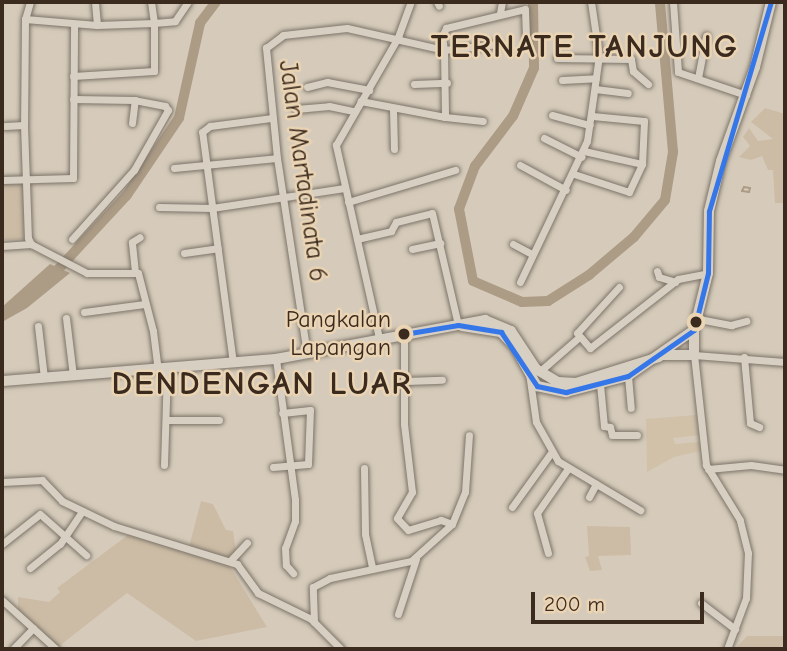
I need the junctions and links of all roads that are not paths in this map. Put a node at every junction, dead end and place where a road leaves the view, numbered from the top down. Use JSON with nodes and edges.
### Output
{"nodes":[{"id":1,"x":30,"y":2,"type":"edge"},
{"id":2,"x":95,"y":2,"type":"edge"},
{"id":3,"x":151,"y":2,"type":"edge"},
{"id":4,"x":188,"y":2,"type":"edge"},
{"id":5,"x":411,"y":2,"type":"edge"},
{"id":6,"x":502,"y":2,"type":"edge"},
{"id":7,"x":590,"y":2,"type":"edge"},
{"id":8,"x":673,"y":2,"type":"edge"},
{"id":9,"x":771,"y":2,"type":"edge"},
{"id":10,"x":525,"y":6,"type":"edge"},
{"id":11,"x":500,"y":13,"type":"junction"},
{"id":12,"x":25,"y":19,"type":"junction"},
{"id":13,"x":154,"y":23,"type":"junction"},
{"id":14,"x":74,"y":24,"type":"junction"},
{"id":15,"x":97,"y":25,"type":"junction"},
{"id":16,"x":706,"y":36,"type":"dead end"},
{"id":17,"x":398,"y":37,"type":"junction"},
{"id":18,"x":526,"y":42,"type":"dead end"},
{"id":19,"x":498,"y":44,"type":"dead end"},
{"id":20,"x":444,"y":50,"type":"junction"},
{"id":21,"x":599,"y":56,"type":"junction"},
{"id":22,"x":557,"y":58,"type":"dead end"},
{"id":23,"x":73,"y":76,"type":"junction"},
{"id":24,"x":596,"y":78,"type":"junction"},
{"id":25,"x":698,"y":78,"type":"junction"},
{"id":26,"x":562,"y":80,"type":"dead end"},
{"id":27,"x":447,"y":83,"type":"junction"},
{"id":28,"x":414,"y":84,"type":"dead end"},
{"id":29,"x":648,"y":84,"type":"dead end"},
{"id":30,"x":307,"y":87,"type":"dead end"},
{"id":31,"x":595,"y":89,"type":"junction"},
{"id":32,"x":369,"y":90,"type":"junction"},
{"id":33,"x":628,"y":93,"type":"dead end"},
{"id":34,"x":746,"y":95,"type":"junction"},
{"id":35,"x":73,"y":99,"type":"junction"},
{"id":36,"x":135,"y":100,"type":"junction"},
{"id":37,"x":360,"y":101,"type":"junction"},
{"id":38,"x":296,"y":109,"type":"dead end"},
{"id":39,"x":393,"y":109,"type":"junction"},
{"id":40,"x":354,"y":111,"type":"junction"},
{"id":41,"x":552,"y":115,"type":"dead end"},
{"id":42,"x":592,"y":116,"type":"junction"},
{"id":43,"x":445,"y":117,"type":"junction"},
{"id":44,"x":272,"y":118,"type":"junction"},
{"id":45,"x":484,"y":121,"type":"dead end"},
{"id":46,"x":132,"y":123,"type":"dead end"},
{"id":47,"x":24,"y":125,"type":"junction"},
{"id":48,"x":590,"y":125,"type":"junction"},
{"id":49,"x":5,"y":126,"type":"dead end"},
{"id":50,"x":544,"y":138,"type":"dead end"},
{"id":51,"x":394,"y":149,"type":"dead end"},
{"id":52,"x":583,"y":154,"type":"junction"},
{"id":53,"x":277,"y":158,"type":"junction"},
{"id":54,"x":642,"y":164,"type":"junction"},
{"id":55,"x":520,"y":165,"type":"dead end"},
{"id":56,"x":207,"y":168,"type":"junction"},
{"id":57,"x":174,"y":169,"type":"dead end"},
{"id":58,"x":456,"y":170,"type":"dead end"},
{"id":59,"x":574,"y":174,"type":"junction"},
{"id":60,"x":2,"y":180,"type":"edge"},
{"id":61,"x":24,"y":180,"type":"junction"},
{"id":62,"x":345,"y":188,"type":"junction"},
{"id":63,"x":566,"y":190,"type":"junction"},
{"id":64,"x":284,"y":198,"type":"junction"},
{"id":65,"x":348,"y":202,"type":"junction"},
{"id":66,"x":159,"y":207,"type":"dead end"},
{"id":67,"x":212,"y":208,"type":"junction"},
{"id":68,"x":140,"y":237,"type":"dead end"},
{"id":69,"x":72,"y":239,"type":"dead end"},
{"id":70,"x":357,"y":239,"type":"junction"},
{"id":71,"x":440,"y":243,"type":"junction"},
{"id":72,"x":30,"y":244,"type":"junction"},
{"id":73,"x":513,"y":244,"type":"dead end"},
{"id":74,"x":2,"y":246,"type":"edge"},
{"id":75,"x":218,"y":248,"type":"junction"},
{"id":76,"x":412,"y":249,"type":"dead end"},
{"id":77,"x":184,"y":253,"type":"dead end"},
{"id":78,"x":533,"y":254,"type":"junction"},
{"id":79,"x":657,"y":271,"type":"dead end"},
{"id":80,"x":135,"y":272,"type":"junction"},
{"id":81,"x":708,"y":273,"type":"junction"},
{"id":82,"x":520,"y":282,"type":"dead end"},
{"id":83,"x":675,"y":282,"type":"junction"},
{"id":84,"x":619,"y":287,"type":"dead end"},
{"id":85,"x":144,"y":304,"type":"junction"},
{"id":86,"x":84,"y":312,"type":"dead end"},
{"id":87,"x":66,"y":318,"type":"dead end"},
{"id":88,"x":699,"y":319,"type":"junction"},
{"id":89,"x":746,"y":321,"type":"dead end"},
{"id":90,"x":458,"y":325,"type":"junction"},
{"id":91,"x":38,"y":326,"type":"dead end"},
{"id":92,"x":694,"y":330,"type":"junction"},
{"id":93,"x":404,"y":334,"type":"junction"},
{"id":94,"x":379,"y":338,"type":"junction"},
{"id":95,"x":578,"y":338,"type":"junction"},
{"id":96,"x":307,"y":354,"type":"junction"},
{"id":97,"x":694,"y":355,"type":"junction"},
{"id":98,"x":661,"y":356,"type":"junction"},
{"id":99,"x":744,"y":357,"type":"junction"},
{"id":100,"x":276,"y":359,"type":"junction"},
{"id":101,"x":785,"y":362,"type":"edge"},
{"id":102,"x":233,"y":363,"type":"junction"},
{"id":103,"x":533,"y":370,"type":"junction"},
{"id":104,"x":163,"y":371,"type":"junction"},
{"id":105,"x":73,"y":376,"type":"junction"},
{"id":106,"x":628,"y":376,"type":"junction"},
{"id":107,"x":44,"y":378,"type":"junction"},
{"id":108,"x":442,"y":380,"type":"dead end"},
{"id":109,"x":2,"y":381,"type":"edge"},
{"id":110,"x":407,"y":381,"type":"junction"},
{"id":111,"x":600,"y":384,"type":"junction"},
{"id":112,"x":631,"y":408,"type":"dead end"},
{"id":113,"x":282,"y":413,"type":"junction"},
{"id":114,"x":169,"y":420,"type":"junction"},
{"id":115,"x":219,"y":420,"type":"dead end"},
{"id":116,"x":759,"y":428,"type":"dead end"},
{"id":117,"x":469,"y":435,"type":"dead end"},
{"id":118,"x":637,"y":435,"type":"dead end"},
{"id":119,"x":551,"y":453,"type":"junction"},
{"id":120,"x":164,"y":465,"type":"dead end"},
{"id":121,"x":290,"y":465,"type":"junction"},
{"id":122,"x":273,"y":467,"type":"dead end"},
{"id":123,"x":364,"y":468,"type":"dead end"},
{"id":124,"x":708,"y":468,"type":"junction"},
{"id":125,"x":567,"y":470,"type":"junction"},
{"id":126,"x":785,"y":470,"type":"edge"},
{"id":127,"x":2,"y":482,"type":"edge"},
{"id":128,"x":596,"y":484,"type":"junction"},
{"id":129,"x":589,"y":497,"type":"dead end"},
{"id":130,"x":512,"y":507,"type":"dead end"},
{"id":131,"x":640,"y":510,"type":"dead end"},
{"id":132,"x":82,"y":511,"type":"junction"},
{"id":133,"x":452,"y":524,"type":"junction"},
{"id":134,"x":65,"y":537,"type":"junction"},
{"id":135,"x":247,"y":543,"type":"dead end"},
{"id":136,"x":2,"y":544,"type":"edge"},
{"id":137,"x":548,"y":553,"type":"dead end"},
{"id":138,"x":86,"y":555,"type":"dead end"},
{"id":139,"x":416,"y":559,"type":"junction"},
{"id":140,"x":230,"y":561,"type":"junction"},
{"id":141,"x":30,"y":568,"type":"dead end"},
{"id":142,"x":373,"y":568,"type":"junction"},
{"id":143,"x":293,"y":573,"type":"dead end"},
{"id":144,"x":2,"y":600,"type":"edge"},
{"id":145,"x":701,"y":603,"type":"dead end"},
{"id":146,"x":398,"y":614,"type":"dead end"},
{"id":147,"x":314,"y":622,"type":"junction"},
{"id":148,"x":33,"y":628,"type":"junction"},
{"id":149,"x":735,"y":629,"type":"junction"},
{"id":150,"x":13,"y":649,"type":"edge"},
{"id":151,"x":56,"y":649,"type":"edge"},
{"id":152,"x":341,"y":649,"type":"edge"},
{"id":153,"x":727,"y":649,"type":"edge"}],
"edges":[{"from":1,"to":12,"type":"street"},
{"from":2,"to":15,"type":"street"},
{"from":3,"to":13,"type":"street"},
{"from":4,"to":13,"type":"street"},
{"from":5,"to":17,"type":"street"},
{"from":6,"to":11,"type":"street"},
{"from":7,"to":21,"type":"street"},
{"from":8,"to":25,"type":"street"},
{"from":9,"to":34,"type":"highway"},
{"from":10,"to":11,"type":"street"},
{"from":10,"to":18,"type":"street"},
{"from":11,"to":20,"type":"street"},
{"from":12,"to":14,"type":"street"},
{"from":12,"to":47,"type":"street"},
{"from":13,"to":15,"type":"street"},
{"from":13,"to":23,"type":"street"},
{"from":14,"to":15,"type":"street"},
{"from":14,"to":23,"type":"street"},
{"from":16,"to":25,"type":"street"},
{"from":17,"to":20,"type":"street"},
{"from":17,"to":32,"type":"street"},
{"from":17,"to":44,"type":"street","name":"Jalan Martadinata 6"},
{"from":19,"to":20,"type":"street"},
{"from":20,"to":27,"type":"street"},
{"from":21,"to":22,"type":"street"},
{"from":21,"to":24,"type":"street"},
{"from":21,"to":29,"type":"street"},
{"from":23,"to":35,"type":"street"},
{"from":24,"to":26,"type":"street"},
{"from":24,"to":31,"type":"street"},
{"from":25,"to":34,"type":"street"},
{"from":27,"to":28,"type":"street"},
{"from":27,"to":43,"type":"street"},
{"from":30,"to":32,"type":"street"},
{"from":31,"to":33,"type":"street"},
{"from":31,"to":42,"type":"street"},
{"from":32,"to":37,"type":"street"},
{"from":34,"to":81,"type":"highway"},
{"from":35,"to":36,"type":"street"},
{"from":35,"to":61,"type":"street"},
{"from":36,"to":46,"type":"street"},
{"from":36,"to":69,"type":"street"},
{"from":37,"to":39,"type":"street"},
{"from":37,"to":40,"type":"street"},
{"from":38,"to":40,"type":"street"},
{"from":39,"to":43,"type":"street"},
{"from":39,"to":51,"type":"street"},
{"from":40,"to":62,"type":"street"},
{"from":41,"to":48,"type":"street"},
{"from":42,"to":48,"type":"street"},
{"from":42,"to":54,"type":"street"},
{"from":43,"to":45,"type":"street"},
{"from":44,"to":53,"type":"street","name":"Jalan Martadinata 6"},
{"from":44,"to":56,"type":"street"},
{"from":47,"to":49,"type":"street"},
{"from":47,"to":61,"type":"street"},
{"from":48,"to":52,"type":"street"},
{"from":50,"to":52,"type":"street"},
{"from":52,"to":54,"type":"street"},
{"from":52,"to":59,"type":"street"},
{"from":53,"to":56,"type":"street"},
{"from":53,"to":64,"type":"street","name":"Jalan Martadinata 6"},
{"from":54,"to":59,"type":"street"},
{"from":55,"to":63,"type":"street"},
{"from":56,"to":57,"type":"street"},
{"from":56,"to":67,"type":"street"},
{"from":58,"to":65,"type":"street"},
{"from":59,"to":63,"type":"street"},
{"from":60,"to":61,"type":"street"},
{"from":61,"to":72,"type":"street"},
{"from":62,"to":64,"type":"street"},
{"from":62,"to":65,"type":"street"},
{"from":63,"to":78,"type":"street"},
{"from":64,"to":67,"type":"street"},
{"from":64,"to":96,"type":"street","name":"Jalan Martadinata 6"},
{"from":65,"to":70,"type":"street"},
{"from":66,"to":67,"type":"street"},
{"from":67,"to":75,"type":"street"},
{"from":68,"to":80,"type":"street"},
{"from":70,"to":71,"type":"street"},
{"from":70,"to":94,"type":"street"},
{"from":71,"to":76,"type":"street"},
{"from":71,"to":90,"type":"street"},
{"from":72,"to":74,"type":"street"},
{"from":72,"to":80,"type":"street"},
{"from":73,"to":78,"type":"street"},
{"from":75,"to":77,"type":"street"},
{"from":75,"to":102,"type":"street"},
{"from":78,"to":82,"type":"street"},
{"from":79,"to":83,"type":"street"},
{"from":80,"to":85,"type":"street"},
{"from":81,"to":83,"type":"street"},
{"from":81,"to":88,"type":"highway"},
{"from":83,"to":95,"type":"street"},
{"from":84,"to":95,"type":"street"},
{"from":85,"to":86,"type":"street"},
{"from":85,"to":104,"type":"street"},
{"from":87,"to":105,"type":"street"},
{"from":88,"to":89,"type":"street"},
{"from":88,"to":92,"type":"highway"},
{"from":90,"to":93,"type":"highway"},
{"from":90,"to":103,"type":"highway"},
{"from":91,"to":107,"type":"street"},
{"from":92,"to":97,"type":"highway"},
{"from":92,"to":98,"type":"highway"},
{"from":93,"to":94,"type":"highway"},
{"from":93,"to":110,"type":"street"},
{"from":94,"to":96,"type":"highway"},
{"from":95,"to":103,"type":"street"},
{"from":96,"to":100,"type":"highway"},
{"from":97,"to":98,"type":"highway"},
{"from":97,"to":99,"type":"street"},
{"from":97,"to":124,"type":"street"},
{"from":98,"to":103,"type":"highway"},
{"from":98,"to":106,"type":"highway"},
{"from":99,"to":101,"type":"street"},
{"from":99,"to":116,"type":"street"},
{"from":100,"to":102,"type":"highway"},
{"from":100,"to":113,"type":"street"},
{"from":102,"to":104,"type":"highway"},
{"from":103,"to":111,"type":"highway"},
{"from":103,"to":119,"type":"street"},
{"from":104,"to":105,"type":"highway"},
{"from":104,"to":114,"type":"street"},
{"from":105,"to":107,"type":"highway"},
{"from":106,"to":111,"type":"highway"},
{"from":106,"to":112,"type":"street"},
{"from":107,"to":109,"type":"highway"},
{"from":108,"to":110,"type":"street"},
{"from":110,"to":133,"type":"street"},
{"from":111,"to":118,"type":"street"},
{"from":113,"to":121,"type":"street"},
{"from":113,"to":121,"type":"street"},
{"from":114,"to":115,"type":"street"},
{"from":114,"to":120,"type":"street"},
{"from":117,"to":133,"type":"street"},
{"from":119,"to":125,"type":"street"},
{"from":119,"to":130,"type":"street"},
{"from":121,"to":122,"type":"street"},
{"from":121,"to":143,"type":"street"},
{"from":123,"to":142,"type":"street"},
{"from":124,"to":126,"type":"street"},
{"from":124,"to":149,"type":"street"},
{"from":125,"to":128,"type":"street"},
{"from":125,"to":137,"type":"street"},
{"from":127,"to":132,"type":"street"},
{"from":128,"to":129,"type":"street"},
{"from":128,"to":131,"type":"street"},
{"from":132,"to":134,"type":"street"},
{"from":132,"to":140,"type":"street"},
{"from":133,"to":139,"type":"street"},
{"from":134,"to":136,"type":"street"},
{"from":134,"to":138,"type":"street"},
{"from":134,"to":141,"type":"street"},
{"from":135,"to":140,"type":"street"},
{"from":139,"to":142,"type":"street"},
{"from":139,"to":146,"type":"street"},
{"from":140,"to":147,"type":"street"},
{"from":142,"to":147,"type":"street"},
{"from":144,"to":148,"type":"street"},
{"from":145,"to":149,"type":"street"},
{"from":147,"to":152,"type":"street"},
{"from":148,"to":150,"type":"street"},
{"from":148,"to":151,"type":"street"},
{"from":149,"to":153,"type":"street"}]}
